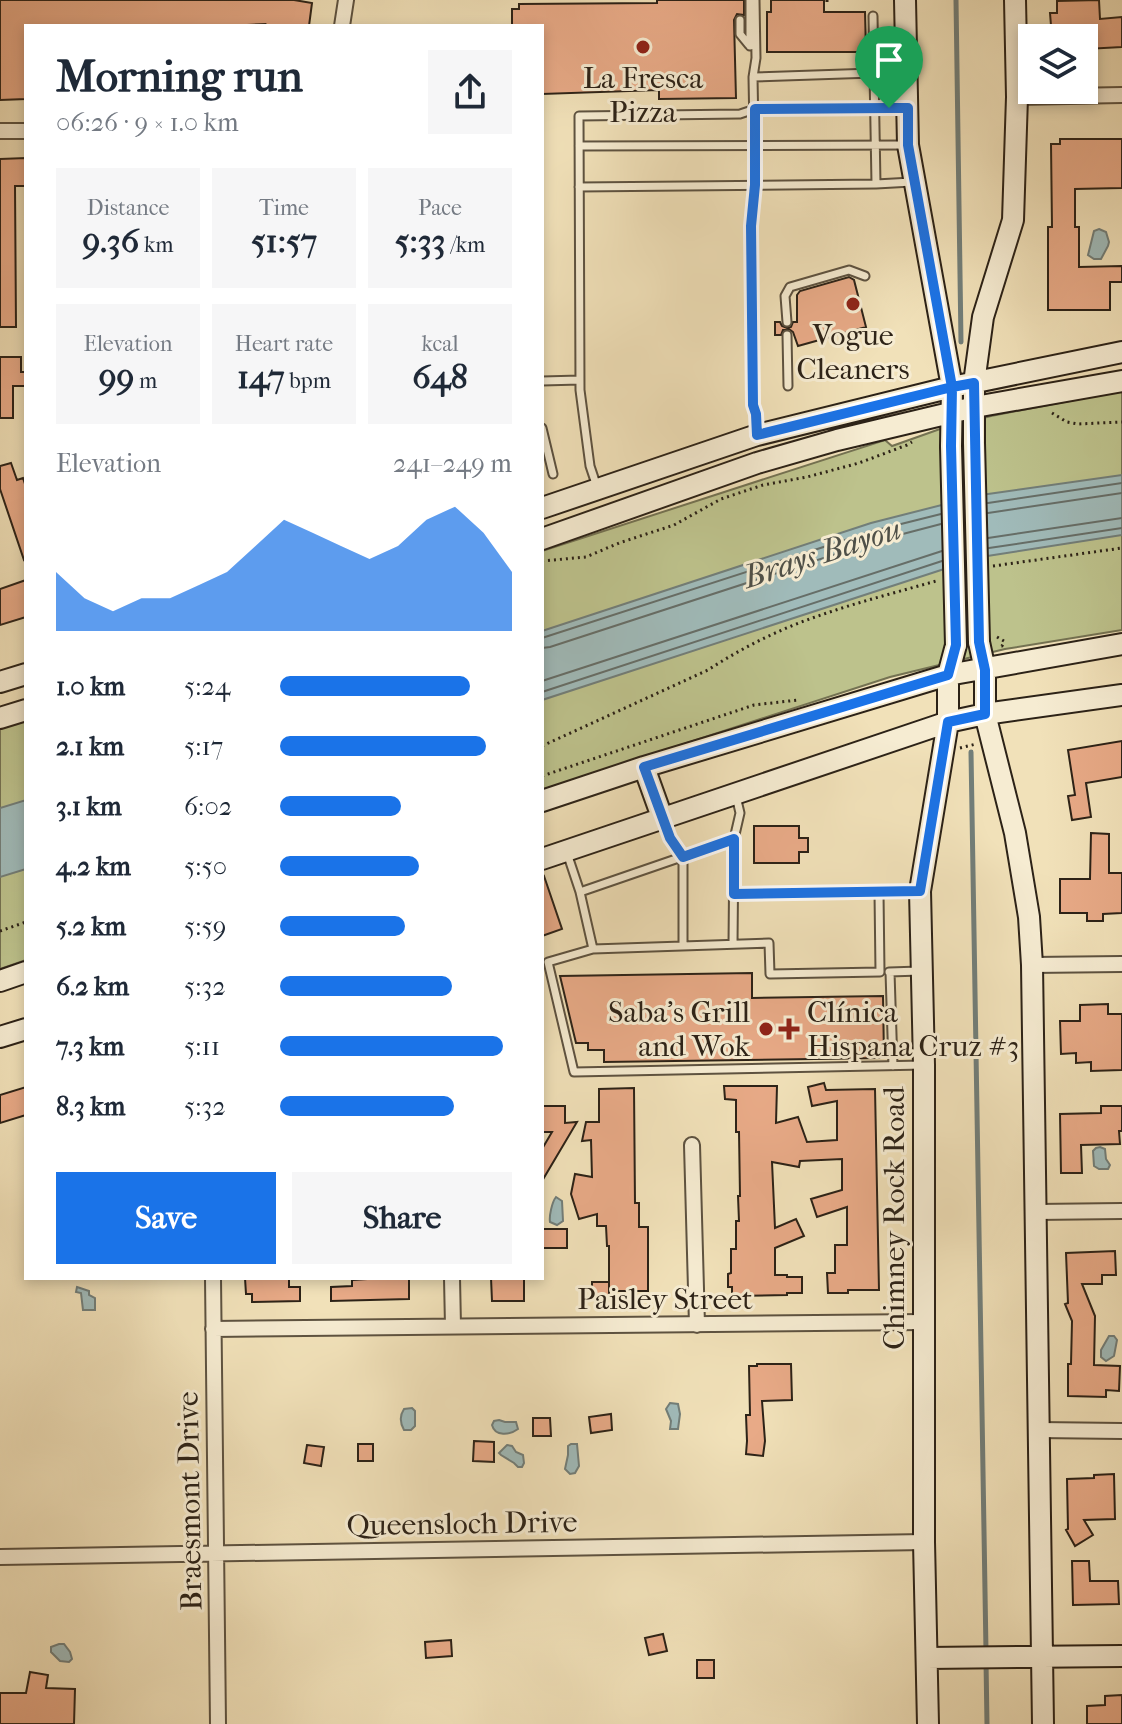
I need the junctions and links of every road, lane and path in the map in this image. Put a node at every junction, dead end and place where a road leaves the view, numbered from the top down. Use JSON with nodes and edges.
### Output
{"nodes":[{"id":1,"x":346,"y":0,"type":"edge"},
{"id":2,"x":752,"y":0,"type":"edge"},
{"id":3,"x":905,"y":0,"type":"edge"},
{"id":4,"x":1015,"y":0,"type":"edge"},
{"id":5,"x":873,"y":16,"type":"dead end"},
{"id":6,"x":740,"y":20,"type":"dead end"},
{"id":7,"x":342,"y":24,"type":"edge"},
{"id":8,"x":750,"y":46,"type":"junction"},
{"id":9,"x":756,"y":58,"type":"junction"},
{"id":10,"x":906,"y":72,"type":"junction"},
{"id":11,"x":873,"y":74,"type":"junction"},
{"id":12,"x":753,"y":77,"type":"junction"},
{"id":13,"x":1122,"y":95,"type":"edge"},
{"id":14,"x":1017,"y":97,"type":"junction"},
{"id":15,"x":874,"y":108,"type":"junction"},
{"id":16,"x":908,"y":108,"type":"junction"},
{"id":17,"x":755,"y":109,"type":"junction"},
{"id":18,"x":0,"y":131,"type":"edge"},
{"id":19,"x":24,"y":131,"type":"edge"},
{"id":20,"x":754,"y":145,"type":"junction"},
{"id":21,"x":908,"y":145,"type":"junction"},
{"id":22,"x":579,"y":146,"type":"junction"},
{"id":23,"x":874,"y":146,"type":"junction"},
{"id":24,"x":915,"y":182,"type":"junction"},
{"id":25,"x":876,"y":184,"type":"junction"},
{"id":26,"x":755,"y":185,"type":"junction"},
{"id":27,"x":579,"y":187,"type":"junction"},
{"id":28,"x":865,"y":276,"type":"dead end"},
{"id":29,"x":787,"y":322,"type":"dead end"},
{"id":30,"x":787,"y":335,"type":"dead end"},
{"id":31,"x":1122,"y":352,"type":"edge"},
{"id":32,"x":580,"y":380,"type":"junction"},
{"id":33,"x":544,"y":381,"type":"edge"},
{"id":34,"x":1122,"y":381,"type":"edge"},
{"id":35,"x":974,"y":383,"type":"junction"},
{"id":36,"x":788,"y":386,"type":"dead end"},
{"id":37,"x":952,"y":387,"type":"junction"},
{"id":38,"x":975,"y":407,"type":"junction"},
{"id":39,"x":1047,"y":410,"type":"dead end"},
{"id":40,"x":953,"y":412,"type":"junction"},
{"id":41,"x":1122,"y":422,"type":"edge"},
{"id":42,"x":915,"y":434,"type":"dead end"},
{"id":43,"x":757,"y":435,"type":"junction"},
{"id":44,"x":544,"y":436,"type":"edge"},
{"id":45,"x":553,"y":474,"type":"dead end"},
{"id":46,"x":598,"y":489,"type":"junction"},
{"id":47,"x":544,"y":507,"type":"edge"},
{"id":48,"x":544,"y":538,"type":"edge"},
{"id":49,"x":1122,"y":548,"type":"edge"},
{"id":50,"x":544,"y":561,"type":"edge"},
{"id":51,"x":982,"y":568,"type":"dead end"},
{"id":52,"x":938,"y":581,"type":"dead end"},
{"id":53,"x":1122,"y":644,"type":"edge"},
{"id":54,"x":985,"y":670,"type":"junction"},
{"id":55,"x":24,"y":675,"type":"edge"},
{"id":56,"x":948,"y":675,"type":"junction"},
{"id":57,"x":0,"y":682,"type":"edge"},
{"id":58,"x":1122,"y":695,"type":"edge"},
{"id":59,"x":810,"y":699,"type":"dead end"},
{"id":60,"x":24,"y":710,"type":"edge"},
{"id":61,"x":1,"y":714,"type":"edge"},
{"id":62,"x":985,"y":714,"type":"junction"},
{"id":63,"x":948,"y":722,"type":"junction"},
{"id":64,"x":978,"y":743,"type":"dead end"},
{"id":65,"x":544,"y":745,"type":"edge"},
{"id":66,"x":952,"y":750,"type":"dead end"},
{"id":67,"x":644,"y":767,"type":"junction"},
{"id":68,"x":544,"y":775,"type":"edge"},
{"id":69,"x":735,"y":795,"type":"junction"},
{"id":70,"x":544,"y":800,"type":"edge"},
{"id":71,"x":663,"y":820,"type":"junction"},
{"id":72,"x":734,"y":839,"type":"junction"},
{"id":73,"x":566,"y":851,"type":"junction"},
{"id":74,"x":683,"y":857,"type":"junction"},
{"id":75,"x":544,"y":858,"type":"edge"},
{"id":76,"x":920,"y":891,"type":"junction"},
{"id":77,"x":580,"y":892,"type":"junction"},
{"id":78,"x":879,"y":893,"type":"junction"},
{"id":79,"x":734,"y":894,"type":"junction"},
{"id":80,"x":24,"y":923,"type":"edge"},
{"id":81,"x":0,"y":931,"type":"edge"},
{"id":82,"x":733,"y":944,"type":"junction"},
{"id":83,"x":683,"y":946,"type":"junction"},
{"id":84,"x":593,"y":949,"type":"junction"},
{"id":85,"x":1122,"y":964,"type":"edge"},
{"id":86,"x":1032,"y":965,"type":"junction"},
{"id":87,"x":923,"y":971,"type":"junction"},
{"id":88,"x":880,"y":972,"type":"junction"},
{"id":89,"x":890,"y":972,"type":"junction"},
{"id":90,"x":24,"y":973,"type":"edge"},
{"id":91,"x":0,"y":981,"type":"edge"},
{"id":92,"x":24,"y":1030,"type":"edge"},
{"id":93,"x":0,"y":1037,"type":"edge"},
{"id":94,"x":924,"y":1065,"type":"junction"},
{"id":95,"x":893,"y":1066,"type":"junction"},
{"id":96,"x":692,"y":1145,"type":"dead end"},
{"id":97,"x":1122,"y":1211,"type":"edge"},
{"id":98,"x":1036,"y":1212,"type":"junction"},
{"id":99,"x":213,"y":1280,"type":"edge"},
{"id":100,"x":452,"y":1280,"type":"edge"},
{"id":101,"x":924,"y":1322,"type":"junction"},
{"id":102,"x":697,"y":1325,"type":"junction"},
{"id":103,"x":453,"y":1326,"type":"junction"},
{"id":104,"x":213,"y":1329,"type":"junction"},
{"id":105,"x":1039,"y":1430,"type":"junction"},
{"id":106,"x":1122,"y":1431,"type":"edge"},
{"id":107,"x":924,"y":1542,"type":"junction"},
{"id":108,"x":216,"y":1554,"type":"junction"},
{"id":109,"x":0,"y":1557,"type":"edge"},
{"id":110,"x":1122,"y":1656,"type":"edge"},
{"id":111,"x":927,"y":1658,"type":"junction"},
{"id":112,"x":1043,"y":1658,"type":"junction"},
{"id":113,"x":218,"y":1724,"type":"edge"},
{"id":114,"x":928,"y":1724,"type":"edge"},
{"id":115,"x":1043,"y":1724,"type":"edge"}],
"edges":[{"from":1,"to":7,"type":"street"},
{"from":2,"to":8,"type":"lane"},
{"from":2,"to":9,"type":"lane"},
{"from":3,"to":10,"type":"main road","name":"Chimney Rock Road"},
{"from":4,"to":14,"type":"main road"},
{"from":5,"to":11,"type":"lane"},
{"from":6,"to":8,"type":"lane"},
{"from":8,"to":9,"type":"lane"},
{"from":9,"to":12,"type":"lane"},
{"from":10,"to":11,"type":"lane"},
{"from":10,"to":16,"type":"main road","name":"Chimney Rock Road"},
{"from":11,"to":12,"type":"lane"},
{"from":11,"to":15,"type":"lane"},
{"from":12,"to":17,"type":"lane"},
{"from":13,"to":14,"type":"street"},
{"from":14,"to":35,"type":"main road"},
{"from":15,"to":16,"type":"lane"},
{"from":15,"to":17,"type":"lane"},
{"from":15,"to":23,"type":"lane"},
{"from":16,"to":21,"type":"main road","name":"Chimney Rock Road"},
{"from":17,"to":20,"type":"lane"},
{"from":17,"to":22,"type":"lane"},
{"from":18,"to":19,"type":"street"},
{"from":20,"to":22,"type":"lane"},
{"from":20,"to":23,"type":"lane"},
{"from":20,"to":26,"type":"lane"},
{"from":21,"to":23,"type":"lane"},
{"from":21,"to":24,"type":"main road","name":"Chimney Rock Road"},
{"from":22,"to":27,"type":"lane"},
{"from":23,"to":25,"type":"lane"},
{"from":24,"to":25,"type":"lane"},
{"from":24,"to":37,"type":"main road","name":"Chimney Rock Road"},
{"from":25,"to":26,"type":"lane"},
{"from":26,"to":27,"type":"lane"},
{"from":26,"to":43,"type":"lane"},
{"from":27,"to":32,"type":"lane"},
{"from":28,"to":29,"type":"lane"},
{"from":30,"to":36,"type":"lane"},
{"from":31,"to":35,"type":"main road"},
{"from":32,"to":33,"type":"lane"},
{"from":32,"to":46,"type":"lane"},
{"from":34,"to":38,"type":"main road"},
{"from":35,"to":37,"type":"main road"},
{"from":35,"to":38,"type":"main road"},
{"from":37,"to":40,"type":"main road","name":"Chimney Rock Road"},
{"from":37,"to":43,"type":"main road"},
{"from":38,"to":40,"type":"main road"},
{"from":38,"to":54,"type":"main road","bridge":true},
{"from":39,"to":41,"type":"path"},
{"from":40,"to":48,"type":"main road"},
{"from":40,"to":56,"type":"main road","name":"Chimney Rock Road","bridge":true},
{"from":42,"to":50,"type":"path"},
{"from":43,"to":46,"type":"main road"},
{"from":44,"to":45,"type":"lane"},
{"from":46,"to":47,"type":"main road"},
{"from":49,"to":51,"type":"path"},
{"from":52,"to":65,"type":"path"},
{"from":53,"to":54,"type":"main road"},
{"from":54,"to":56,"type":"main road"},
{"from":54,"to":62,"type":"main road"},
{"from":55,"to":57,"type":"main road"},
{"from":56,"to":63,"type":"main road","name":"Chimney Rock Road"},
{"from":56,"to":67,"type":"main road"},
{"from":58,"to":62,"type":"main road"},
{"from":59,"to":68,"type":"path"},
{"from":60,"to":61,"type":"main road"},
{"from":62,"to":63,"type":"main road"},
{"from":62,"to":86,"type":"main road"},
{"from":63,"to":69,"type":"main road"},
{"from":63,"to":76,"type":"main road","name":"Chimney Rock Road"},
{"from":64,"to":66,"type":"path"},
{"from":67,"to":70,"type":"main road"},
{"from":67,"to":71,"type":"main road"},
{"from":69,"to":71,"type":"main road"},
{"from":69,"to":72,"type":"lane"},
{"from":71,"to":73,"type":"main road"},
{"from":71,"to":74,"type":"lane"},
{"from":72,"to":74,"type":"lane"},
{"from":72,"to":79,"type":"lane"},
{"from":73,"to":75,"type":"main road"},
{"from":73,"to":77,"type":"lane"},
{"from":74,"to":77,"type":"lane"},
{"from":74,"to":83,"type":"lane"},
{"from":76,"to":78,"type":"lane"},
{"from":76,"to":87,"type":"main road","name":"Chimney Rock Road"},
{"from":77,"to":84,"type":"lane"},
{"from":78,"to":79,"type":"lane"},
{"from":78,"to":88,"type":"lane"},
{"from":79,"to":82,"type":"lane"},
{"from":80,"to":81,"type":"path"},
{"from":82,"to":83,"type":"lane"},
{"from":82,"to":88,"type":"lane"},
{"from":83,"to":84,"type":"lane"},
{"from":84,"to":95,"type":"lane"},
{"from":85,"to":86,"type":"street"},
{"from":86,"to":98,"type":"main road"},
{"from":87,"to":89,"type":"lane"},
{"from":87,"to":94,"type":"main road","name":"Chimney Rock Road"},
{"from":88,"to":89,"type":"lane"},
{"from":89,"to":95,"type":"lane"},
{"from":90,"to":91,"type":"main road"},
{"from":92,"to":93,"type":"main road"},
{"from":94,"to":95,"type":"lane"},
{"from":94,"to":101,"type":"main road","name":"Chimney Rock Road"},
{"from":96,"to":102,"type":"street"},
{"from":97,"to":98,"type":"street"},
{"from":98,"to":105,"type":"main road"},
{"from":99,"to":104,"type":"street","name":"Braesmont Drive"},
{"from":100,"to":103,"type":"street"},
{"from":101,"to":102,"type":"street","name":"Paisley Street"},
{"from":101,"to":107,"type":"main road","name":"Chimney Rock Road"},
{"from":102,"to":103,"type":"street","name":"Paisley Street"},
{"from":103,"to":104,"type":"street","name":"Paisley Street"},
{"from":104,"to":108,"type":"street","name":"Braesmont Drive"},
{"from":105,"to":106,"type":"street"},
{"from":105,"to":112,"type":"main road"},
{"from":107,"to":108,"type":"street","name":"Queensloch Drive"},
{"from":107,"to":111,"type":"main road","name":"Chimney Rock Road"},
{"from":108,"to":109,"type":"street","name":"Queensloch Drive"},
{"from":108,"to":113,"type":"street","name":"Braesmont Drive"},
{"from":110,"to":112,"type":"main road"},
{"from":111,"to":112,"type":"main road"},
{"from":111,"to":114,"type":"main road","name":"Chimney Rock Road"},
{"from":112,"to":115,"type":"main road"}]}
